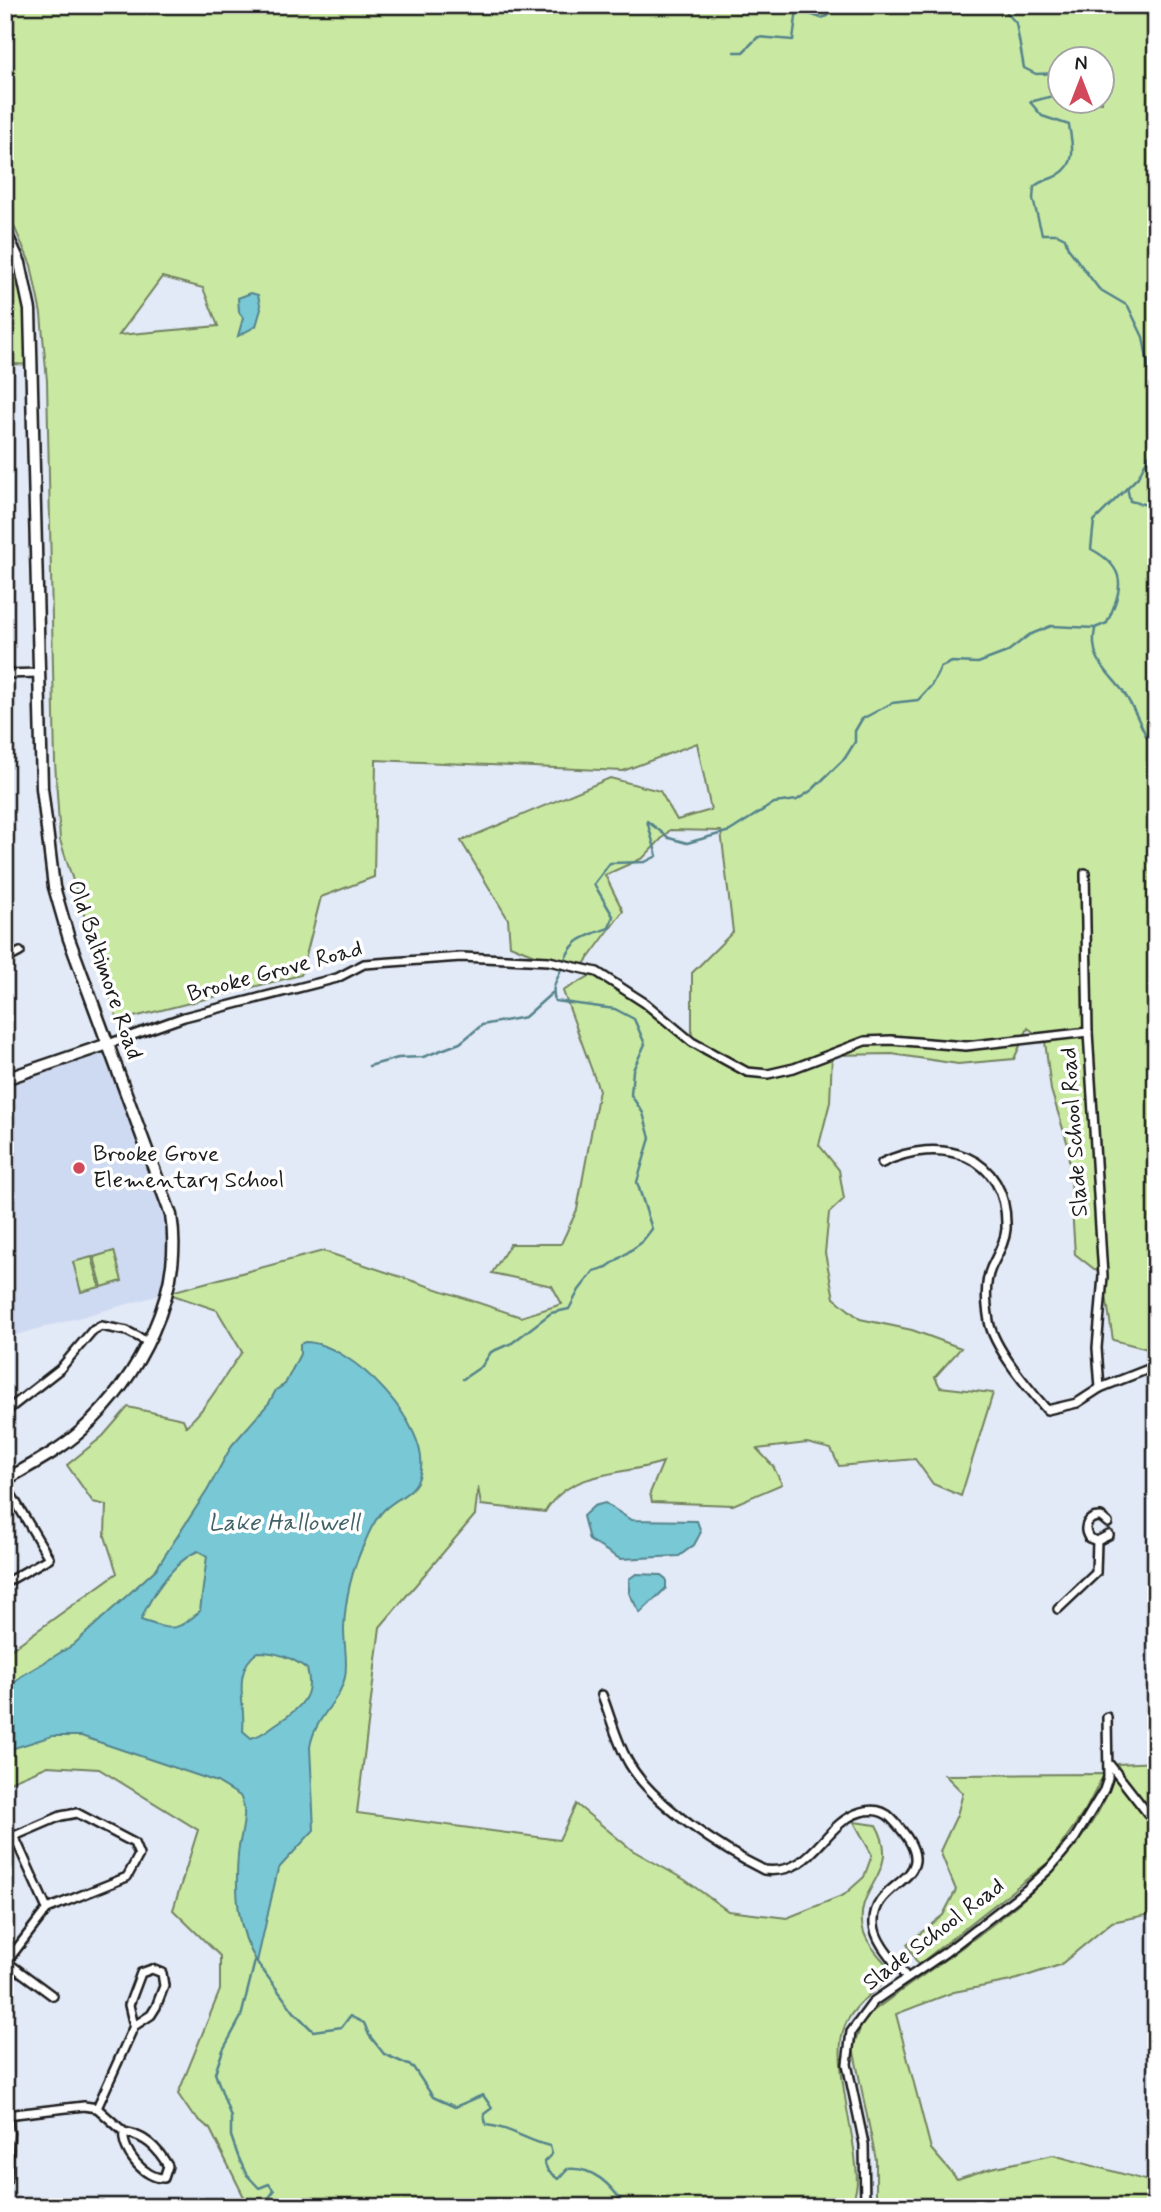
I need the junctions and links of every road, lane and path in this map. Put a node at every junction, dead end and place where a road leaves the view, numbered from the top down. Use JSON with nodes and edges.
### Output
{"nodes":[{"id":1,"x":5,"y":231,"type":"edge"},
{"id":2,"x":37,"y":673,"type":"junction"},
{"id":3,"x":5,"y":674,"type":"edge"},
{"id":4,"x":1084,"y":873,"type":"dead end"},
{"id":5,"x":20,"y":951,"type":"dead end"},
{"id":6,"x":5,"y":960,"type":"edge"},
{"id":7,"x":1088,"y":1032,"type":"junction"},
{"id":8,"x":108,"y":1044,"type":"junction"},
{"id":9,"x":5,"y":1079,"type":"edge"},
{"id":10,"x":881,"y":1163,"type":"dead end"},
{"id":11,"x":148,"y":1342,"type":"junction"},
{"id":12,"x":1156,"y":1367,"type":"edge"},
{"id":13,"x":1100,"y":1388,"type":"junction"},
{"id":14,"x":5,"y":1412,"type":"edge"},
{"id":15,"x":5,"y":1482,"type":"edge"},
{"id":16,"x":1108,"y":1523,"type":"dead end"},
{"id":17,"x":1109,"y":1535,"type":"dead end"},
{"id":18,"x":1097,"y":1542,"type":"junction"},
{"id":19,"x":5,"y":1583,"type":"edge"},
{"id":20,"x":1058,"y":1609,"type":"dead end"},
{"id":21,"x":602,"y":1695,"type":"dead end"},
{"id":22,"x":1107,"y":1717,"type":"dead end"},
{"id":23,"x":1109,"y":1764,"type":"junction"},
{"id":24,"x":1156,"y":1825,"type":"edge"},
{"id":25,"x":14,"y":1836,"type":"junction"},
{"id":26,"x":5,"y":1840,"type":"edge"},
{"id":27,"x":47,"y":1909,"type":"junction"},
{"id":28,"x":6,"y":1963,"type":"edge"},
{"id":29,"x":907,"y":1978,"type":"junction"},
{"id":30,"x":53,"y":1996,"type":"dead end"},
{"id":31,"x":134,"y":2025,"type":"junction"},
{"id":32,"x":97,"y":2108,"type":"junction"},
{"id":33,"x":5,"y":2114,"type":"edge"},
{"id":34,"x":124,"y":2132,"type":"junction"},
{"id":35,"x":5,"y":2179,"type":"edge"},
{"id":36,"x":865,"y":2207,"type":"edge"}],
"edges":[{"from":1,"to":2,"type":"street","name":"Old Baltimore Road"},
{"from":2,"to":3,"type":"street"},
{"from":2,"to":8,"type":"street","name":"Old Baltimore Road"},
{"from":4,"to":7,"type":"street","name":"Slade School Road"},
{"from":5,"to":6,"type":"street"},
{"from":7,"to":8,"type":"street","name":"Brooke Grove Road"},
{"from":7,"to":13,"type":"street","name":"Slade School Road"},
{"from":8,"to":9,"type":"street"},
{"from":8,"to":11,"type":"street","name":"Old Baltimore Road"},
{"from":10,"to":13,"type":"street"},
{"from":11,"to":14,"type":"street"},
{"from":11,"to":15,"type":"street","name":"Old Baltimore Road"},
{"from":12,"to":13,"type":"street"},
{"from":15,"to":19,"type":"street"},
{"from":16,"to":18,"type":"street"},
{"from":17,"to":18,"type":"street"},
{"from":18,"to":20,"type":"street"},
{"from":21,"to":29,"type":"street"},
{"from":22,"to":23,"type":"street","name":"Slade School Road"},
{"from":23,"to":24,"type":"street"},
{"from":23,"to":29,"type":"street","name":"Slade School Road"},
{"from":25,"to":26,"type":"street"},
{"from":25,"to":27,"type":"street"},
{"from":25,"to":27,"type":"street"},
{"from":27,"to":28,"type":"street"},
{"from":28,"to":30,"type":"street"},
{"from":29,"to":36,"type":"street","name":"Slade School Road"},
{"from":31,"to":31,"type":"street"},
{"from":31,"to":32,"type":"street"},
{"from":32,"to":33,"type":"street"},
{"from":32,"to":34,"type":"street"},
{"from":33,"to":35,"type":"street"},
{"from":34,"to":34,"type":"street"}]}
